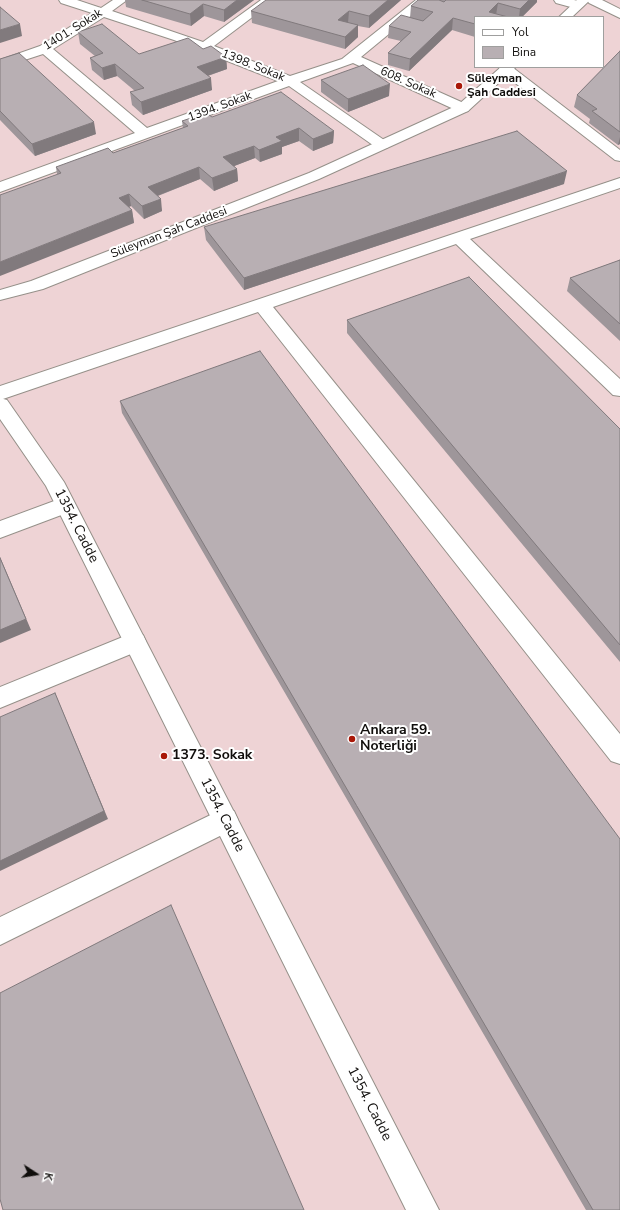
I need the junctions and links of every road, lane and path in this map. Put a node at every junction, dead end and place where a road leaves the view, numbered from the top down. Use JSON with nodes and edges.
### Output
{"nodes":[{"id":1,"x":65,"y":0,"type":"edge"},
{"id":2,"x":121,"y":0,"type":"edge"},
{"id":3,"x":269,"y":0,"type":"edge"},
{"id":4,"x":424,"y":0,"type":"edge"},
{"id":5,"x":560,"y":0,"type":"edge"},
{"id":6,"x":593,"y":0,"type":"edge"},
{"id":7,"x":581,"y":3,"type":"edge"},
{"id":8,"x":102,"y":12,"type":"junction"},
{"id":9,"x":620,"y":14,"type":"edge"},
{"id":10,"x":566,"y":16,"type":"edge"},
{"id":11,"x":204,"y":47,"type":"junction"},
{"id":12,"x":45,"y":49,"type":"junction"},
{"id":13,"x":352,"y":58,"type":"junction"},
{"id":14,"x":0,"y":64,"type":"edge"},
{"id":15,"x":508,"y":68,"type":"edge"},
{"id":16,"x":290,"y":81,"type":"junction"},
{"id":17,"x":463,"y":108,"type":"junction"},
{"id":18,"x":145,"y":134,"type":"junction"},
{"id":19,"x":382,"y":145,"type":"junction"},
{"id":20,"x":620,"y":157,"type":"edge"},
{"id":21,"x":0,"y":170,"type":"edge"},
{"id":22,"x":620,"y":183,"type":"edge"},
{"id":23,"x":6,"y":185,"type":"edge"},
{"id":24,"x":459,"y":238,"type":"junction"},
{"id":25,"x":37,"y":285,"type":"junction"},
{"id":26,"x":0,"y":295,"type":"edge"},
{"id":27,"x":262,"y":305,"type":"junction"},
{"id":28,"x":0,"y":308,"type":"edge"},
{"id":29,"x":620,"y":390,"type":"edge"},
{"id":30,"x":0,"y":393,"type":"edge"},
{"id":31,"x":0,"y":405,"type":"edge"},
{"id":32,"x":65,"y":505,"type":"junction"},
{"id":33,"x":0,"y":530,"type":"edge"},
{"id":34,"x":135,"y":642,"type":"junction"},
{"id":35,"x":0,"y":698,"type":"edge"},
{"id":36,"x":620,"y":753,"type":"edge"},
{"id":37,"x":225,"y":820,"type":"junction"},
{"id":38,"x":0,"y":931,"type":"edge"},
{"id":39,"x":423,"y":1210,"type":"edge"}],
"edges":[{"from":1,"to":8,"type":"main road","name":"1398. Sokak"},
{"from":2,"to":8,"type":"main road","name":"1401. Sokak"},
{"from":3,"to":11,"type":"main road"},
{"from":4,"to":13,"type":"main road","name":"1394. Sokak"},
{"from":5,"to":7,"type":"main road"},
{"from":6,"to":9,"type":"main road"},
{"from":7,"to":10,"type":"main road"},
{"from":8,"to":11,"type":"main road","name":"1398. Sokak"},
{"from":8,"to":12,"type":"main road","name":"1401. Sokak"},
{"from":11,"to":16,"type":"main road","name":"1398. Sokak"},
{"from":12,"to":14,"type":"main road","name":"1401. Sokak"},
{"from":12,"to":18,"type":"main road"},
{"from":13,"to":16,"type":"main road","name":"1394. Sokak"},
{"from":13,"to":17,"type":"main road","name":"608. Sokak"},
{"from":15,"to":17,"type":"main road","name":"Süleyman Şah Caddesi"},
{"from":15,"to":20,"type":"main road"},
{"from":16,"to":18,"type":"main road","name":"1394. Sokak"},
{"from":16,"to":19,"type":"main road","name":"1398. Sokak"},
{"from":17,"to":19,"type":"main road","name":"Süleyman Şah Caddesi"},
{"from":18,"to":23,"type":"main road","name":"1394. Sokak"},
{"from":19,"to":25,"type":"main road","name":"Süleyman Şah Caddesi"},
{"from":21,"to":23,"type":"main road"},
{"from":22,"to":24,"type":"main road"},
{"from":24,"to":27,"type":"main road"},
{"from":24,"to":29,"type":"main road"},
{"from":25,"to":26,"type":"main road"},
{"from":25,"to":28,"type":"main road"},
{"from":27,"to":30,"type":"main road"},
{"from":27,"to":36,"type":"main road"},
{"from":31,"to":32,"type":"main road","name":"1354. Cadde"},
{"from":32,"to":33,"type":"main road"},
{"from":32,"to":34,"type":"main road","name":"1354. Cadde"},
{"from":34,"to":35,"type":"main road"},
{"from":34,"to":37,"type":"main road","name":"1354. Cadde"},
{"from":37,"to":38,"type":"main road"},
{"from":37,"to":39,"type":"main road","name":"1354. Cadde"}]}
